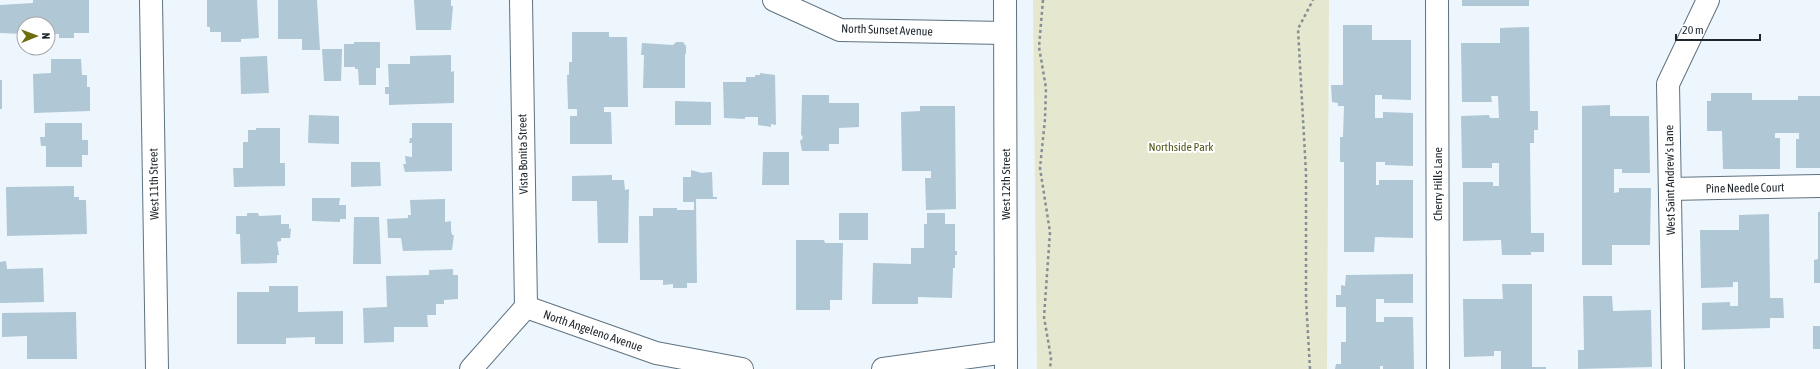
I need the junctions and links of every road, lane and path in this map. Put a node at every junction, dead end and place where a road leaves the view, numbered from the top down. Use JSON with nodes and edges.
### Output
{"nodes":[{"id":1,"x":151,"y":0,"type":"edge"},
{"id":2,"x":521,"y":0,"type":"edge"},
{"id":3,"x":774,"y":0,"type":"edge"},
{"id":4,"x":1005,"y":0,"type":"edge"},
{"id":5,"x":1043,"y":0,"type":"edge"},
{"id":6,"x":1313,"y":0,"type":"edge"},
{"id":7,"x":1437,"y":0,"type":"edge"},
{"id":8,"x":1708,"y":0,"type":"edge"},
{"id":9,"x":1005,"y":33,"type":"junction"},
{"id":10,"x":1820,"y":186,"type":"edge"},
{"id":11,"x":1670,"y":189,"type":"junction"},
{"id":12,"x":526,"y":307,"type":"junction"},
{"id":13,"x":1006,"y":360,"type":"edge"},
{"id":14,"x":157,"y":369,"type":"edge"},
{"id":15,"x":471,"y":369,"type":"edge"},
{"id":16,"x":742,"y":369,"type":"edge"},
{"id":17,"x":883,"y":369,"type":"edge"},
{"id":18,"x":1050,"y":369,"type":"edge"},
{"id":19,"x":1310,"y":369,"type":"edge"},
{"id":20,"x":1438,"y":369,"type":"edge"},
{"id":21,"x":1674,"y":369,"type":"edge"}],
"edges":[{"from":1,"to":14,"type":"street","name":"West 11th Street"},
{"from":2,"to":12,"type":"street","name":"Vista Bonita Street"},
{"from":3,"to":9,"type":"street","name":"North Sunset Avenue"},
{"from":4,"to":9,"type":"street","name":"West 12th Street"},
{"from":5,"to":18,"type":"path"},
{"from":6,"to":19,"type":"path"},
{"from":7,"to":20,"type":"street","name":"Cherry Hills Lane"},
{"from":8,"to":11,"type":"street","name":"West Saint Andrew's Lane"},
{"from":9,"to":13,"type":"street","name":"West 12th Street"},
{"from":10,"to":11,"type":"street","name":"Pine Needle Court"},
{"from":11,"to":21,"type":"street","name":"West Saint Andrew's Lane"},
{"from":12,"to":15,"type":"street"},
{"from":12,"to":16,"type":"street","name":"North Angeleno Avenue"},
{"from":13,"to":17,"type":"street"}]}
